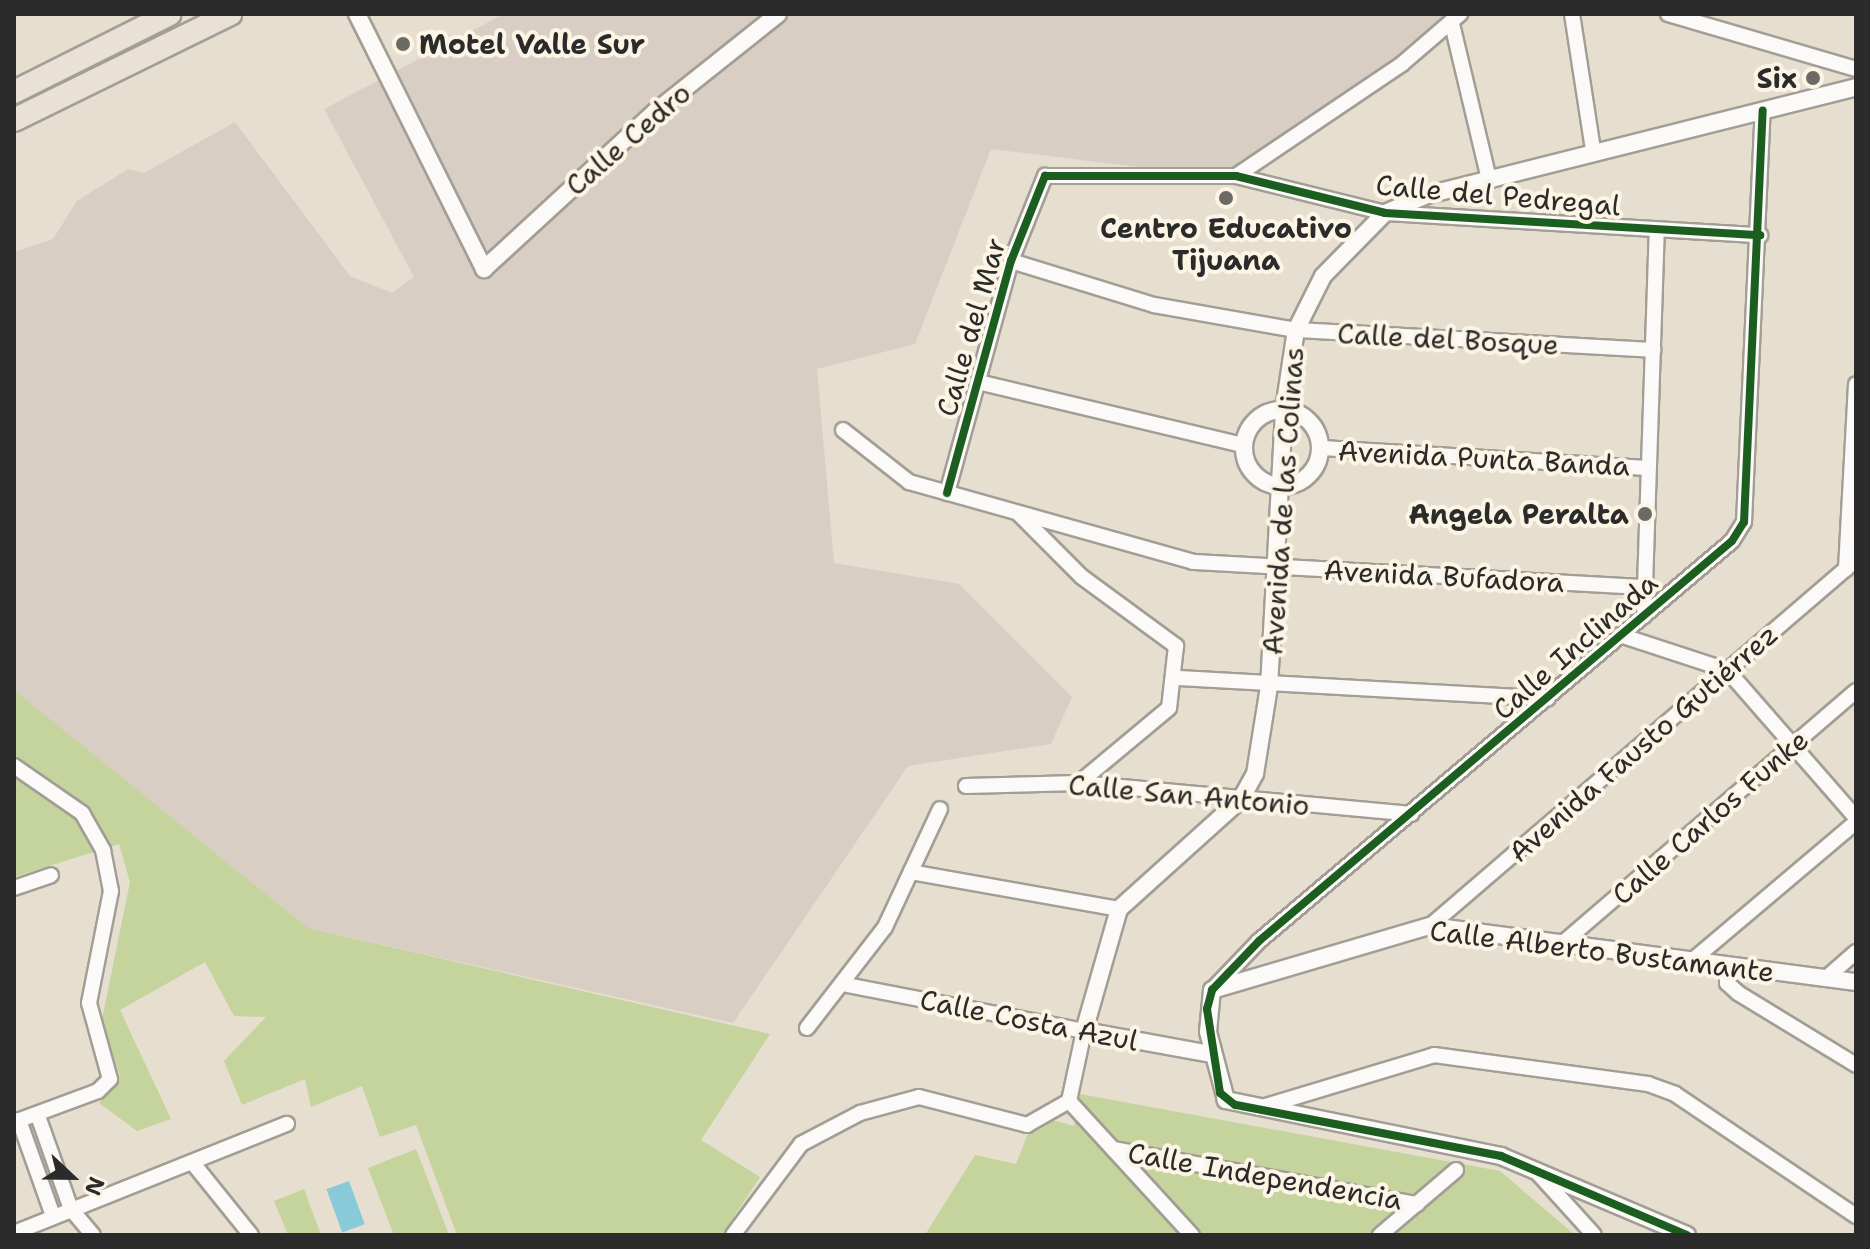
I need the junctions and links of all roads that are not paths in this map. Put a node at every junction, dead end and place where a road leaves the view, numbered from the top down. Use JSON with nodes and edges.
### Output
{"nodes":[{"id":1,"x":170,"y":14,"type":"edge"},
{"id":2,"x":230,"y":14,"type":"edge"},
{"id":3,"x":357,"y":14,"type":"edge"},
{"id":4,"x":778,"y":14,"type":"edge"},
{"id":5,"x":1572,"y":14,"type":"edge"},
{"id":6,"x":1668,"y":14,"type":"edge"},
{"id":7,"x":1690,"y":17,"type":"edge"},
{"id":8,"x":1456,"y":19,"type":"edge"},
{"id":9,"x":1856,"y":69,"type":"edge"},
{"id":10,"x":1856,"y":87,"type":"edge"},
{"id":11,"x":14,"y":92,"type":"edge"},
{"id":12,"x":1763,"y":110,"type":"junction"},
{"id":13,"x":14,"y":120,"type":"edge"},
{"id":14,"x":1593,"y":150,"type":"junction"},
{"id":15,"x":1488,"y":175,"type":"junction"},
{"id":16,"x":1045,"y":176,"type":"joint"},
{"id":17,"x":1236,"y":176,"type":"junction"},
{"id":18,"x":1385,"y":213,"type":"junction"},
{"id":19,"x":1657,"y":230,"type":"junction"},
{"id":20,"x":1760,"y":235,"type":"junction"},
{"id":21,"x":1011,"y":261,"type":"junction"},
{"id":22,"x":1296,"y":330,"type":"junction"},
{"id":23,"x":1653,"y":350,"type":"junction"},
{"id":24,"x":978,"y":382,"type":"junction"},
{"id":25,"x":1856,"y":384,"type":"edge"},
{"id":26,"x":1284,"y":409,"type":"junction"},
{"id":27,"x":843,"y":430,"type":"dead end"},
{"id":28,"x":1243,"y":445,"type":"junction"},
{"id":29,"x":1321,"y":448,"type":"junction"},
{"id":30,"x":1648,"y":468,"type":"junction"},
{"id":31,"x":1280,"y":487,"type":"junction"},
{"id":32,"x":947,"y":493,"type":"junction"},
{"id":33,"x":1018,"y":514,"type":"junction"},
{"id":34,"x":1851,"y":564,"type":"edge"},
{"id":35,"x":1277,"y":567,"type":"junction"},
{"id":36,"x":1643,"y":587,"type":"junction"},
{"id":37,"x":1644,"y":616,"type":"junction"},
{"id":38,"x":1620,"y":635,"type":"junction"},
{"id":39,"x":1727,"y":670,"type":"junction"},
{"id":40,"x":1177,"y":678,"type":"junction"},
{"id":41,"x":1269,"y":687,"type":"junction"},
{"id":42,"x":1856,"y":691,"type":"edge"},
{"id":43,"x":1547,"y":699,"type":"junction"},
{"id":44,"x":1792,"y":746,"type":"junction"},
{"id":45,"x":14,"y":766,"type":"edge"},
{"id":46,"x":1079,"y":783,"type":"junction"},
{"id":47,"x":966,"y":786,"type":"dead end"},
{"id":48,"x":1241,"y":799,"type":"junction"},
{"id":49,"x":940,"y":809,"type":"dead end"},
{"id":50,"x":1412,"y":814,"type":"junction"},
{"id":51,"x":1856,"y":820,"type":"edge"},
{"id":52,"x":911,"y":872,"type":"junction"},
{"id":53,"x":51,"y":875,"type":"dead end"},
{"id":54,"x":14,"y":888,"type":"edge"},
{"id":55,"x":1119,"y":909,"type":"junction"},
{"id":56,"x":1430,"y":926,"type":"junction"},
{"id":57,"x":1564,"y":942,"type":"junction"},
{"id":58,"x":1856,"y":952,"type":"edge"},
{"id":59,"x":1694,"y":959,"type":"junction"},
{"id":60,"x":1727,"y":965,"type":"junction"},
{"id":61,"x":1825,"y":979,"type":"junction"},
{"id":62,"x":1856,"y":982,"type":"edge"},
{"id":63,"x":847,"y":985,"type":"junction"},
{"id":64,"x":1212,"y":990,"type":"junction"},
{"id":65,"x":807,"y":1028,"type":"dead end"},
{"id":66,"x":1084,"y":1031,"type":"junction"},
{"id":67,"x":1211,"y":1054,"type":"junction"},
{"id":68,"x":1856,"y":1065,"type":"edge"},
{"id":69,"x":1069,"y":1101,"type":"junction"},
{"id":70,"x":1255,"y":1110,"type":"junction"},
{"id":71,"x":38,"y":1116,"type":"junction"},
{"id":72,"x":16,"y":1121,"type":"edge"},
{"id":73,"x":287,"y":1124,"type":"dead end"},
{"id":74,"x":1113,"y":1149,"type":"junction"},
{"id":75,"x":192,"y":1162,"type":"junction"},
{"id":76,"x":1535,"y":1169,"type":"junction"},
{"id":77,"x":1456,"y":1170,"type":"dead end"},
{"id":78,"x":1417,"y":1204,"type":"junction"},
{"id":79,"x":71,"y":1209,"type":"junction"},
{"id":80,"x":53,"y":1216,"type":"junction"},
{"id":81,"x":1856,"y":1216,"type":"edge"},
{"id":82,"x":14,"y":1233,"type":"edge"},
{"id":83,"x":93,"y":1235,"type":"edge"},
{"id":84,"x":251,"y":1235,"type":"edge"},
{"id":85,"x":733,"y":1235,"type":"edge"},
{"id":86,"x":1192,"y":1235,"type":"edge"},
{"id":87,"x":1380,"y":1235,"type":"edge"},
{"id":88,"x":1594,"y":1235,"type":"edge"},
{"id":89,"x":1687,"y":1235,"type":"edge"}],
"edges":[{"from":1,"to":11,"type":"highway"},
{"from":2,"to":13,"type":"highway"},
{"from":3,"to":4,"type":"street","name":"Calle Cedro"},
{"from":5,"to":14,"type":"street"},
{"from":6,"to":7,"type":"street"},
{"from":7,"to":9,"type":"street"},
{"from":8,"to":15,"type":"street"},
{"from":8,"to":17,"type":"street"},
{"from":10,"to":12,"type":"street","name":"Avenida de las Colinas"},
{"from":12,"to":14,"type":"street","name":"Avenida de las Colinas"},
{"from":12,"to":20,"type":"street","name":"Calle Inclinada"},
{"from":14,"to":15,"type":"street","name":"Avenida de las Colinas"},
{"from":15,"to":18,"type":"street","name":"Avenida de las Colinas"},
{"from":16,"to":17,"type":"street","name":"Calle del Pedregal"},
{"from":16,"to":21,"type":"street","name":"Calle del Mar"},
{"from":17,"to":18,"type":"street","name":"Calle del Pedregal"},
{"from":18,"to":19,"type":"street","name":"Calle del Pedregal"},
{"from":18,"to":22,"type":"street","name":"Avenida de las Colinas"},
{"from":19,"to":20,"type":"street","name":"Calle del Pedregal"},
{"from":19,"to":23,"type":"street"},
{"from":20,"to":37,"type":"street","name":"Calle Inclinada"},
{"from":21,"to":22,"type":"street","name":"Calle del Bosque"},
{"from":21,"to":24,"type":"street","name":"Calle del Mar"},
{"from":22,"to":23,"type":"street","name":"Calle del Bosque"},
{"from":22,"to":26,"type":"street","name":"Avenida de las Colinas"},
{"from":23,"to":30,"type":"street"},
{"from":24,"to":28,"type":"street"},
{"from":24,"to":32,"type":"street","name":"Calle del Mar"},
{"from":25,"to":34,"type":"street"},
{"from":26,"to":28,"type":"street"},
{"from":26,"to":29,"type":"street","name":"Avenida Punta Banda"},
{"from":26,"to":31,"type":"street","name":"Avenida de las Colinas"},
{"from":27,"to":32,"type":"street","name":"Avenida Bufadora"},
{"from":28,"to":31,"type":"street"},
{"from":29,"to":30,"type":"street","name":"Avenida Punta Banda"},
{"from":29,"to":31,"type":"street","name":"Avenida Punta Banda"},
{"from":30,"to":36,"type":"street"},
{"from":31,"to":35,"type":"street","name":"Avenida de las Colinas"},
{"from":32,"to":33,"type":"street","name":"Avenida Bufadora"},
{"from":33,"to":35,"type":"street","name":"Avenida Bufadora"},
{"from":33,"to":40,"type":"street"},
{"from":34,"to":39,"type":"street","name":"Avenida Fausto Gutiérrez"},
{"from":35,"to":36,"type":"street","name":"Avenida Bufadora"},
{"from":35,"to":41,"type":"street","name":"Avenida de las Colinas"},
{"from":36,"to":37,"type":"street"},
{"from":37,"to":38,"type":"street","name":"Calle Inclinada"},
{"from":38,"to":39,"type":"street"},
{"from":38,"to":43,"type":"street","name":"Calle Inclinada"},
{"from":39,"to":44,"type":"street"},
{"from":39,"to":56,"type":"street","name":"Avenida Fausto Gutiérrez"},
{"from":40,"to":41,"type":"street"},
{"from":40,"to":46,"type":"street"},
{"from":41,"to":43,"type":"street"},
{"from":41,"to":48,"type":"street","name":"Avenida de las Colinas"},
{"from":42,"to":44,"type":"street","name":"Calle Carlos Funke"},
{"from":43,"to":50,"type":"street","name":"Calle Inclinada"},
{"from":44,"to":51,"type":"street"},
{"from":44,"to":57,"type":"street","name":"Calle Carlos Funke"},
{"from":45,"to":71,"type":"street"},
{"from":46,"to":47,"type":"street","name":"Calle San Antonio"},
{"from":46,"to":48,"type":"street","name":"Calle San Antonio"},
{"from":48,"to":50,"type":"street","name":"Calle San Antonio"},
{"from":48,"to":55,"type":"street","name":"Avenida de las Colinas"},
{"from":49,"to":52,"type":"street"},
{"from":50,"to":64,"type":"street","name":"Calle Inclinada"},
{"from":51,"to":59,"type":"street"},
{"from":52,"to":55,"type":"street"},
{"from":52,"to":63,"type":"street"},
{"from":53,"to":54,"type":"street"},
{"from":55,"to":66,"type":"street"},
{"from":56,"to":57,"type":"street","name":"Calle Alberto Bustamante"},
{"from":56,"to":64,"type":"street","name":"Calle Alberto Bustamante"},
{"from":57,"to":59,"type":"street","name":"Calle Alberto Bustamante"},
{"from":58,"to":61,"type":"street"},
{"from":59,"to":60,"type":"street","name":"Calle Alberto Bustamante"},
{"from":60,"to":61,"type":"street","name":"Calle Alberto Bustamante"},
{"from":60,"to":68,"type":"street"},
{"from":61,"to":62,"type":"street","name":"Calle Alberto Bustamante"},
{"from":63,"to":65,"type":"street"},
{"from":63,"to":66,"type":"street","name":"Calle Costa Azul"},
{"from":64,"to":67,"type":"street"},
{"from":66,"to":67,"type":"street","name":"Calle Costa Azul"},
{"from":66,"to":69,"type":"street"},
{"from":67,"to":70,"type":"street"},
{"from":69,"to":74,"type":"street"},
{"from":69,"to":85,"type":"street"},
{"from":70,"to":76,"type":"street"},
{"from":70,"to":81,"type":"street"},
{"from":71,"to":72,"type":"street"},
{"from":71,"to":79,"type":"street"},
{"from":72,"to":80,"type":"street"},
{"from":73,"to":75,"type":"street"},
{"from":74,"to":78,"type":"street","name":"Calle Independencia"},
{"from":74,"to":86,"type":"street"},
{"from":75,"to":79,"type":"street"},
{"from":75,"to":84,"type":"street"},
{"from":76,"to":88,"type":"street"},
{"from":76,"to":89,"type":"street"},
{"from":77,"to":78,"type":"street"},
{"from":78,"to":87,"type":"street"},
{"from":79,"to":80,"type":"street"},
{"from":79,"to":83,"type":"street"},
{"from":80,"to":82,"type":"street"}]}
